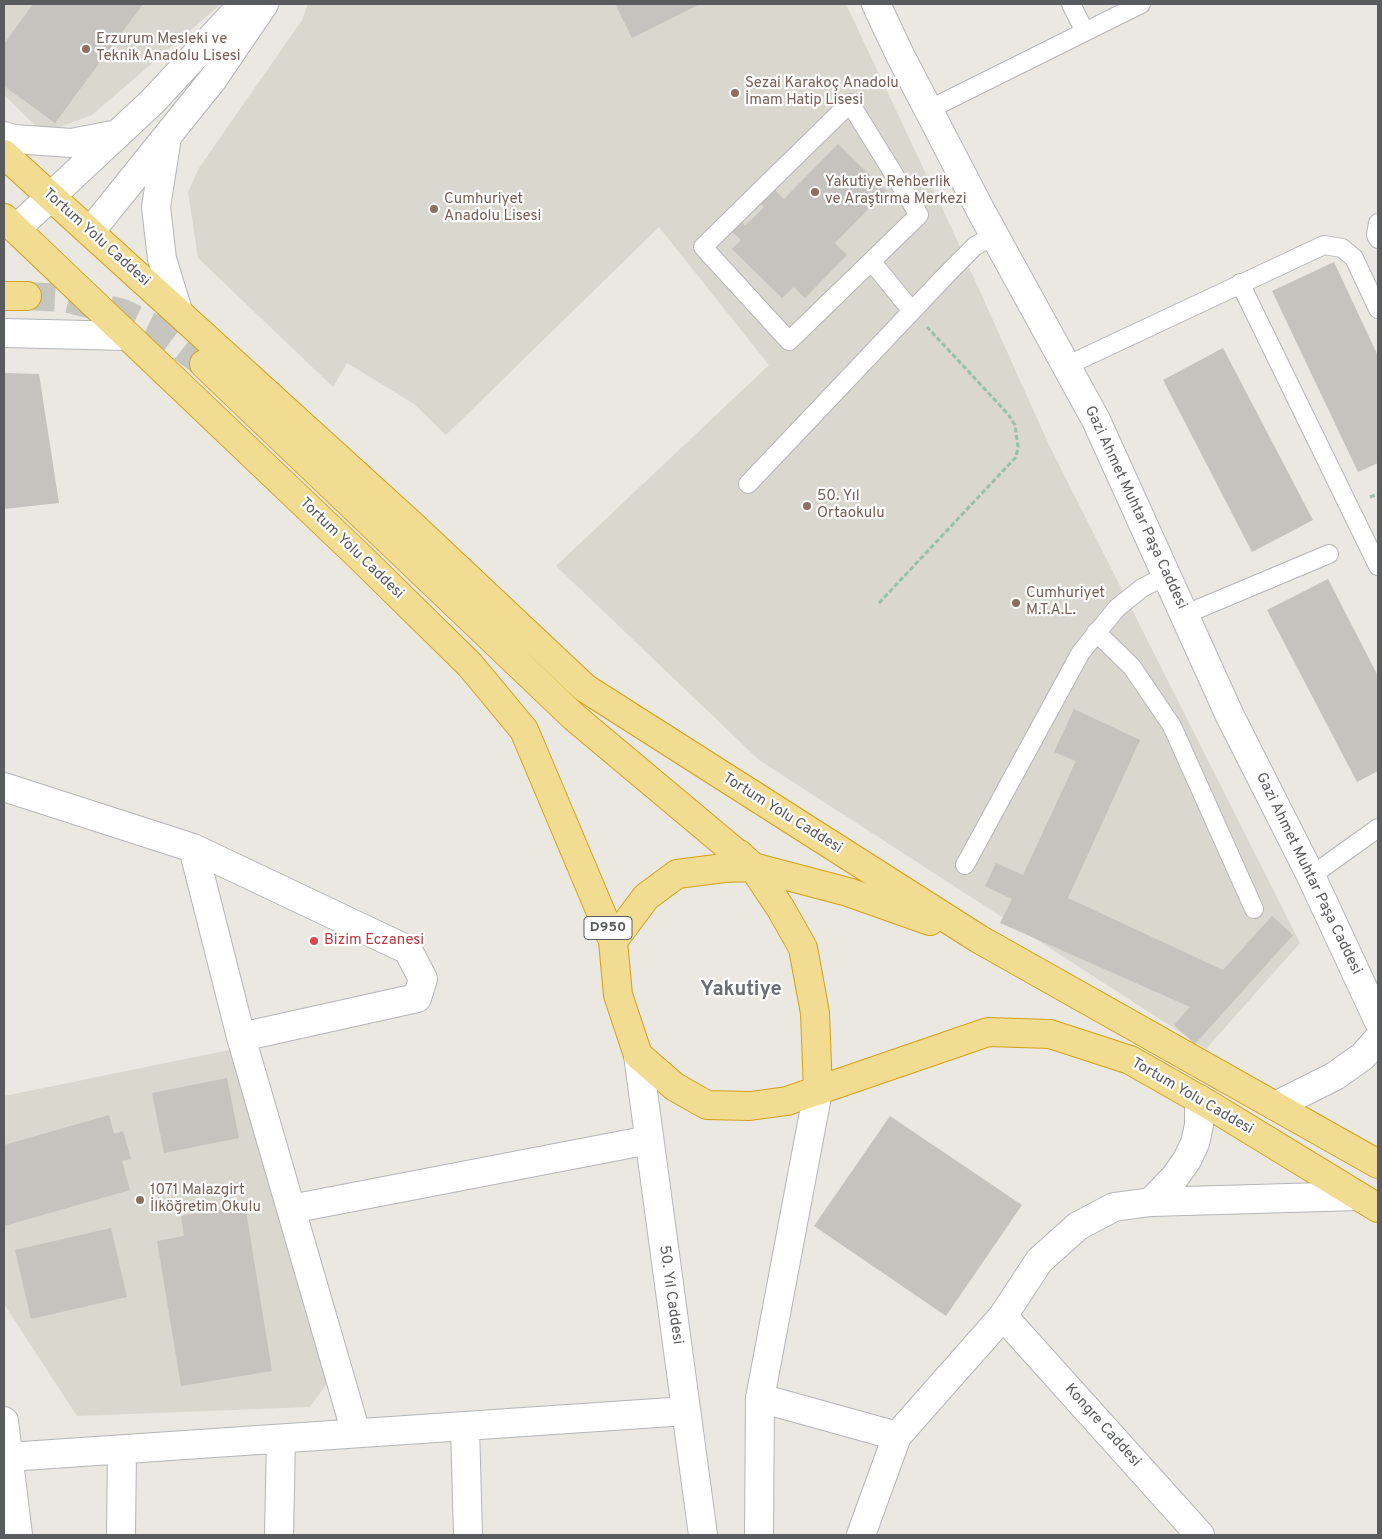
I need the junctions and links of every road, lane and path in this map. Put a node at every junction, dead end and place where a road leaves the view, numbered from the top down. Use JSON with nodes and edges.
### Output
{"nodes":[{"id":1,"x":243,"y":4,"type":"edge"},
{"id":2,"x":264,"y":4,"type":"edge"},
{"id":3,"x":876,"y":4,"type":"edge"},
{"id":4,"x":1072,"y":4,"type":"edge"},
{"id":5,"x":1141,"y":4,"type":"edge"},
{"id":6,"x":1085,"y":32,"type":"junction"},
{"id":7,"x":928,"y":110,"type":"junction"},
{"id":8,"x":118,"y":134,"type":"junction"},
{"id":9,"x":4,"y":136,"type":"edge"},
{"id":10,"x":167,"y":136,"type":"junction"},
{"id":11,"x":4,"y":154,"type":"edge"},
{"id":12,"x":51,"y":196,"type":"junction"},
{"id":13,"x":1378,"y":223,"type":"edge"},
{"id":14,"x":8,"y":229,"type":"edge"},
{"id":15,"x":90,"y":232,"type":"junction"},
{"id":16,"x":995,"y":235,"type":"junction"},
{"id":17,"x":1378,"y":239,"type":"edge"},
{"id":18,"x":872,"y":262,"type":"junction"},
{"id":19,"x":1240,"y":283,"type":"junction"},
{"id":20,"x":912,"y":310,"type":"junction"},
{"id":21,"x":1378,"y":310,"type":"edge"},
{"id":22,"x":178,"y":311,"type":"junction"},
{"id":23,"x":4,"y":333,"type":"edge"},
{"id":24,"x":127,"y":336,"type":"junction"},
{"id":25,"x":204,"y":364,"type":"tunnel mouth"},
{"id":26,"x":1066,"y":366,"type":"junction"},
{"id":27,"x":748,"y":484,"type":"dead end"},
{"id":28,"x":1329,"y":554,"type":"dead end"},
{"id":29,"x":1378,"y":566,"type":"edge"},
{"id":30,"x":1167,"y":575,"type":"junction"},
{"id":31,"x":879,"y":603,"type":"dead end"},
{"id":32,"x":1186,"y":614,"type":"junction"},
{"id":33,"x":1096,"y":632,"type":"junction"},
{"id":34,"x":585,"y":688,"type":"junction"},
{"id":35,"x":4,"y":787,"type":"edge"},
{"id":36,"x":1378,"y":828,"type":"edge"},
{"id":37,"x":193,"y":848,"type":"junction"},
{"id":38,"x":965,"y":866,"type":"dead end"},
{"id":39,"x":753,"y":867,"type":"junction"},
{"id":40,"x":1310,"y":876,"type":"junction"},
{"id":41,"x":1254,"y":910,"type":"dead end"},
{"id":42,"x":979,"y":939,"type":"junction"},
{"id":43,"x":613,"y":941,"type":"junction"},
{"id":44,"x":1378,"y":1020,"type":"edge"},
{"id":45,"x":241,"y":1038,"type":"junction"},
{"id":46,"x":1378,"y":1040,"type":"edge"},
{"id":47,"x":638,"y":1055,"type":"junction"},
{"id":48,"x":818,"y":1091,"type":"junction"},
{"id":49,"x":1199,"y":1099,"type":"junction"},
{"id":50,"x":1276,"y":1106,"type":"junction"},
{"id":51,"x":649,"y":1140,"type":"junction"},
{"id":52,"x":1378,"y":1164,"type":"edge"},
{"id":53,"x":1150,"y":1202,"type":"junction"},
{"id":54,"x":1368,"y":1202,"type":"edge"},
{"id":55,"x":291,"y":1209,"type":"junction"},
{"id":56,"x":1003,"y":1316,"type":"junction"},
{"id":57,"x":760,"y":1398,"type":"junction"},
{"id":58,"x":686,"y":1411,"type":"junction"},
{"id":59,"x":4,"y":1421,"type":"edge"},
{"id":60,"x":465,"y":1426,"type":"junction"},
{"id":61,"x":356,"y":1434,"type":"junction"},
{"id":62,"x":896,"y":1436,"type":"junction"},
{"id":63,"x":281,"y":1439,"type":"junction"},
{"id":64,"x":122,"y":1450,"type":"junction"},
{"id":65,"x":8,"y":1457,"type":"junction"},
{"id":66,"x":18,"y":1535,"type":"edge"},
{"id":67,"x":122,"y":1535,"type":"edge"},
{"id":68,"x":279,"y":1535,"type":"edge"},
{"id":69,"x":468,"y":1535,"type":"edge"},
{"id":70,"x":703,"y":1535,"type":"edge"},
{"id":71,"x":759,"y":1535,"type":"edge"},
{"id":72,"x":861,"y":1535,"type":"edge"},
{"id":73,"x":1200,"y":1535,"type":"edge"}],
"edges":[{"from":1,"to":8,"type":"street"},
{"from":2,"to":10,"type":"street"},
{"from":3,"to":7,"type":"street","name":"Gazi Ahmet Muhtar Paşa Caddesi"},
{"from":4,"to":6,"type":"lane"},
{"from":5,"to":6,"type":"lane"},
{"from":6,"to":7,"type":"lane"},
{"from":7,"to":16,"type":"street","name":"Gazi Ahmet Muhtar Paşa Caddesi"},
{"from":8,"to":9,"type":"street"},
{"from":8,"to":12,"type":"street"},
{"from":10,"to":15,"type":"street"},
{"from":10,"to":22,"type":"street"},
{"from":11,"to":12,"type":"highway","name":"Tortum Yolu Caddesi"},
{"from":12,"to":14,"type":"street"},
{"from":12,"to":15,"type":"highway","name":"Tortum Yolu Caddesi"},
{"from":13,"to":17,"type":"lane"},
{"from":14,"to":24,"type":"highway","name":"Tortum Yolu Caddesi","number":"D950"},
{"from":15,"to":22,"type":"highway","name":"Tortum Yolu Caddesi"},
{"from":16,"to":20,"type":"lane"},
{"from":16,"to":26,"type":"street","name":"Gazi Ahmet Muhtar Paşa Caddesi"},
{"from":18,"to":18,"type":"lane"},
{"from":18,"to":20,"type":"lane"},
{"from":19,"to":21,"type":"lane"},
{"from":19,"to":26,"type":"lane"},
{"from":19,"to":29,"type":"lane"},
{"from":20,"to":27,"type":"lane"},
{"from":20,"to":31,"type":"path"},
{"from":22,"to":34,"type":"highway","name":"Tortum Yolu Caddesi"},
{"from":23,"to":24,"type":"street"},
{"from":24,"to":43,"type":"highway","name":"Tortum Yolu Caddesi","number":"D950"},
{"from":25,"to":39,"type":"highway"},
{"from":26,"to":30,"type":"street","name":"Gazi Ahmet Muhtar Paşa Caddesi"},
{"from":28,"to":32,"type":"lane"},
{"from":30,"to":32,"type":"street","name":"Gazi Ahmet Muhtar Paşa Caddesi"},
{"from":30,"to":33,"type":"lane"},
{"from":32,"to":40,"type":"street","name":"Gazi Ahmet Muhtar Paşa Caddesi"},
{"from":33,"to":38,"type":"lane"},
{"from":33,"to":41,"type":"lane"},
{"from":34,"to":39,"type":"highway","name":"Tortum Yolu Caddesi"},
{"from":34,"to":42,"type":"highway","name":"Tortum Yolu Caddesi"},
{"from":35,"to":37,"type":"street"},
{"from":36,"to":40,"type":"lane"},
{"from":37,"to":45,"type":"street"},
{"from":37,"to":45,"type":"street"},
{"from":39,"to":42,"type":"highway","name":"Tortum Yolu Caddesi"},
{"from":39,"to":43,"type":"highway","name":"Tortum Yolu Caddesi"},
{"from":39,"to":48,"type":"highway","name":"Tortum Yolu Caddesi"},
{"from":40,"to":44,"type":"street","name":"Gazi Ahmet Muhtar Paşa Caddesi"},
{"from":42,"to":50,"type":"highway","name":"Tortum Yolu Caddesi"},
{"from":43,"to":47,"type":"highway","name":"Tortum Yolu Caddesi","number":"D950"},
{"from":45,"to":55,"type":"street"},
{"from":46,"to":50,"type":"street"},
{"from":47,"to":48,"type":"highway","name":"Tortum Yolu Caddesi"},
{"from":47,"to":51,"type":"street","name":"50. Yıl Caddesi"},
{"from":48,"to":49,"type":"highway","name":"Tortum Yolu Caddesi"},
{"from":48,"to":57,"type":"street"},
{"from":49,"to":53,"type":"street"},
{"from":49,"to":54,"type":"highway","name":"Tortum Yolu Caddesi"},
{"from":50,"to":52,"type":"highway","name":"Tortum Yolu Caddesi"},
{"from":51,"to":55,"type":"street"},
{"from":51,"to":58,"type":"street","name":"50. Yıl Caddesi"},
{"from":53,"to":54,"type":"street"},
{"from":53,"to":56,"type":"street"},
{"from":55,"to":61,"type":"street"},
{"from":56,"to":62,"type":"street"},
{"from":56,"to":73,"type":"street","name":"Kongre Caddesi"},
{"from":57,"to":62,"type":"street"},
{"from":57,"to":71,"type":"street"},
{"from":58,"to":60,"type":"street"},
{"from":58,"to":70,"type":"street","name":"50. Yıl Caddesi"},
{"from":59,"to":65,"type":"street"},
{"from":60,"to":61,"type":"street"},
{"from":60,"to":69,"type":"street"},
{"from":61,"to":63,"type":"street"},
{"from":62,"to":72,"type":"street"},
{"from":63,"to":64,"type":"street"},
{"from":63,"to":68,"type":"street"},
{"from":64,"to":65,"type":"street"},
{"from":64,"to":67,"type":"street"},
{"from":65,"to":66,"type":"street"}]}
